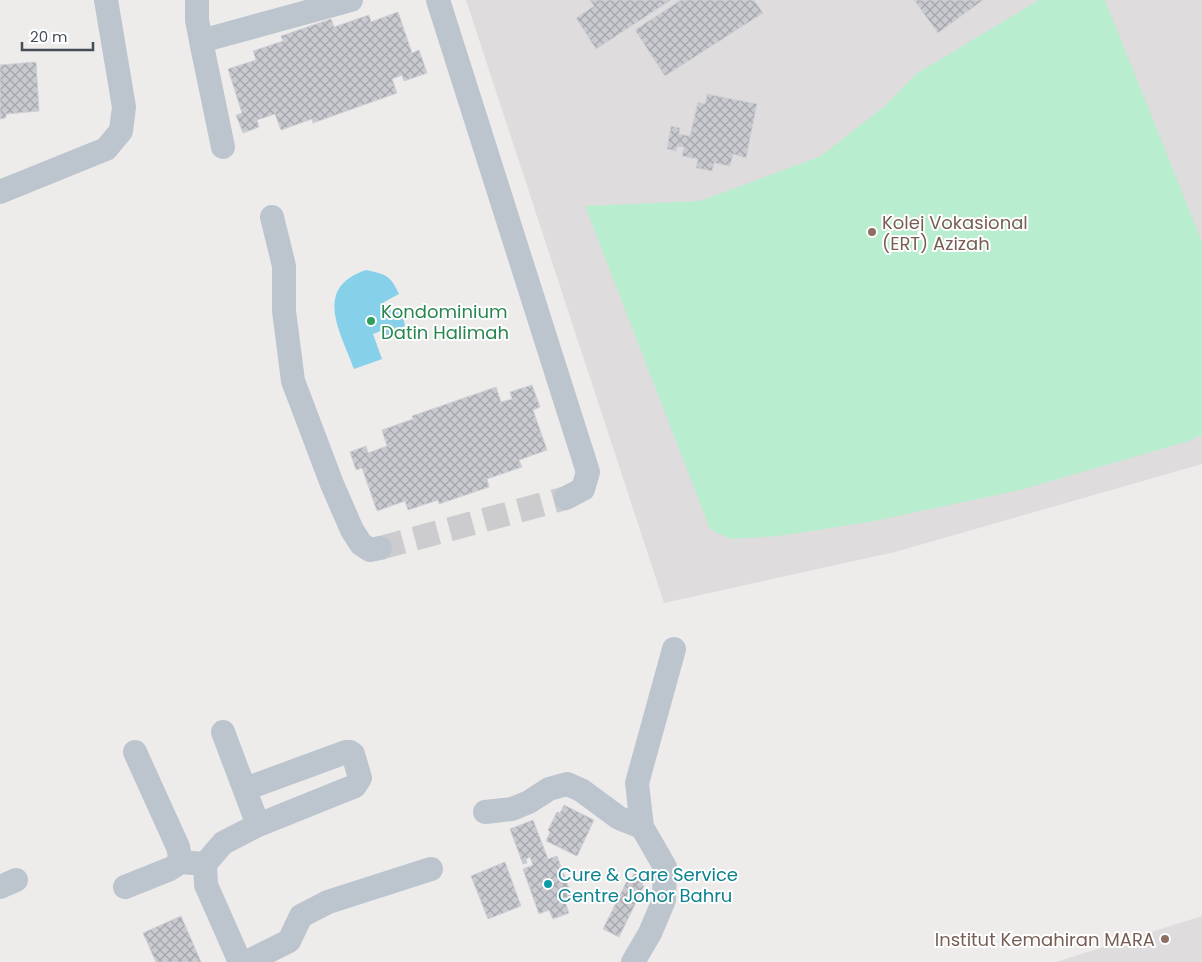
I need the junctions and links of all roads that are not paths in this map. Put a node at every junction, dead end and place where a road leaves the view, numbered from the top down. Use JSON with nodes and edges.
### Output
{"nodes":[{"id":1,"x":106,"y":0,"type":"edge"},
{"id":2,"x":197,"y":0,"type":"edge"},
{"id":3,"x":351,"y":0,"type":"edge"},
{"id":4,"x":438,"y":0,"type":"edge"},
{"id":5,"x":201,"y":41,"type":"junction"},
{"id":6,"x":223,"y":147,"type":"dead end"},
{"id":7,"x":0,"y":192,"type":"edge"},
{"id":8,"x":272,"y":217,"type":"dead end"},
{"id":9,"x":566,"y":498,"type":"tunnel mouth"},
{"id":10,"x":380,"y":548,"type":"tunnel mouth"},
{"id":11,"x":674,"y":649,"type":"dead end"},
{"id":12,"x":223,"y":732,"type":"dead end"},
{"id":13,"x":135,"y":752,"type":"dead end"},
{"id":14,"x":245,"y":789,"type":"junction"},
{"id":15,"x":485,"y":812,"type":"dead end"},
{"id":16,"x":258,"y":825,"type":"junction"},
{"id":17,"x":642,"y":827,"type":"junction"},
{"id":18,"x":181,"y":862,"type":"junction"},
{"id":19,"x":205,"y":864,"type":"junction"},
{"id":20,"x":430,"y":869,"type":"dead end"},
{"id":21,"x":125,"y":887,"type":"dead end"},
{"id":22,"x":240,"y":962,"type":"edge"},
{"id":23,"x":247,"y":962,"type":"edge"},
{"id":24,"x":633,"y":962,"type":"edge"}],
"edges":[{"from":1,"to":7,"type":"lane"},
{"from":2,"to":5,"type":"lane"},
{"from":3,"to":5,"type":"lane"},
{"from":4,"to":9,"type":"lane"},
{"from":5,"to":6,"type":"lane"},
{"from":8,"to":10,"type":"lane"},
{"from":11,"to":17,"type":"lane"},
{"from":12,"to":14,"type":"lane"},
{"from":13,"to":18,"type":"lane"},
{"from":14,"to":16,"type":"lane"},
{"from":14,"to":16,"type":"lane"},
{"from":15,"to":17,"type":"lane"},
{"from":16,"to":19,"type":"lane"},
{"from":17,"to":24,"type":"lane"},
{"from":18,"to":19,"type":"lane"},
{"from":18,"to":21,"type":"lane"},
{"from":19,"to":22,"type":"lane"},
{"from":20,"to":23,"type":"lane"}]}
